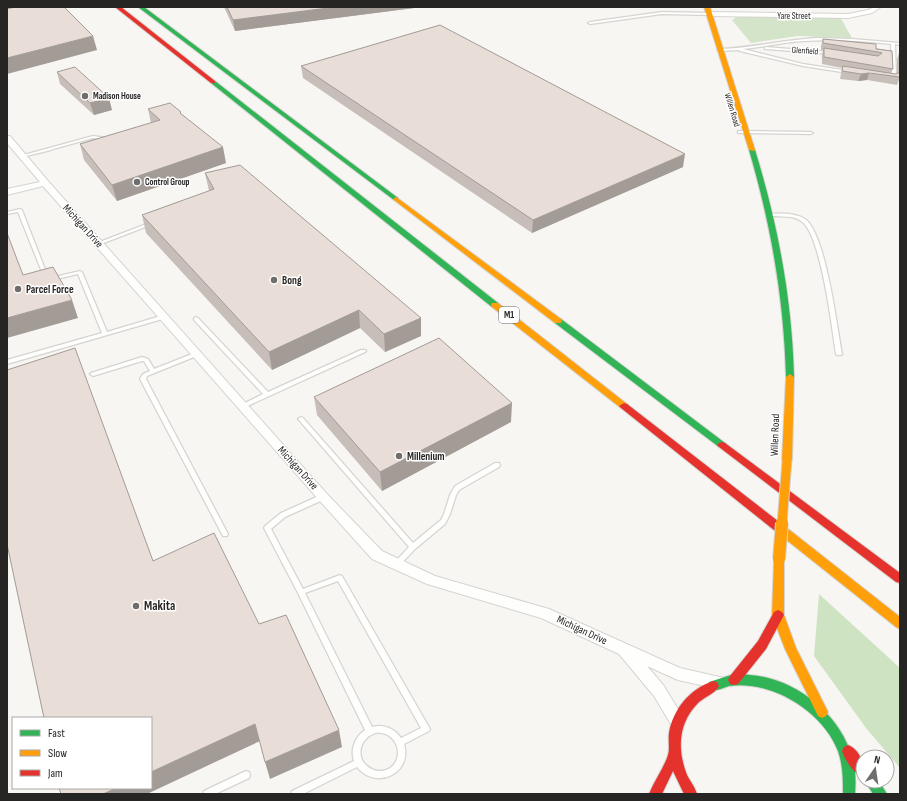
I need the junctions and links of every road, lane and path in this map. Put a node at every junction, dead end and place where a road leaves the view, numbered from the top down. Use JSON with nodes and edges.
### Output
{"nodes":[{"id":1,"x":118,"y":7,"type":"edge"},
{"id":2,"x":141,"y":7,"type":"edge"},
{"id":3,"x":877,"y":9,"type":"edge"},
{"id":4,"x":705,"y":10,"type":"edge"},
{"id":5,"x":590,"y":23,"type":"dead end"},
{"id":6,"x":893,"y":43,"type":"junction"},
{"id":7,"x":900,"y":44,"type":"edge"},
{"id":8,"x":757,"y":48,"type":"junction"},
{"id":9,"x":719,"y":50,"type":"junction"},
{"id":10,"x":740,"y":50,"type":"junction"},
{"id":11,"x":833,"y":54,"type":"edge"},
{"id":12,"x":852,"y":73,"type":"edge"},
{"id":13,"x":887,"y":78,"type":"edge"},
{"id":14,"x":742,"y":132,"type":"junction"},
{"id":15,"x":811,"y":133,"type":"dead end"},
{"id":16,"x":7,"y":138,"type":"edge"},
{"id":17,"x":110,"y":139,"type":"edge"},
{"id":18,"x":48,"y":149,"type":"junction"},
{"id":19,"x":58,"y":149,"type":"dead end"},
{"id":20,"x":22,"y":156,"type":"junction"},
{"id":21,"x":45,"y":183,"type":"junction"},
{"id":22,"x":7,"y":192,"type":"edge"},
{"id":23,"x":7,"y":213,"type":"edge"},
{"id":24,"x":770,"y":215,"type":"junction"},
{"id":25,"x":159,"y":220,"type":"edge"},
{"id":26,"x":98,"y":243,"type":"junction"},
{"id":27,"x":780,"y":257,"type":"junction"},
{"id":28,"x":164,"y":317,"type":"junction"},
{"id":29,"x":196,"y":319,"type":"dead end"},
{"id":30,"x":105,"y":334,"type":"junction"},
{"id":31,"x":363,"y":351,"type":"dead end"},
{"id":32,"x":196,"y":354,"type":"junction"},
{"id":33,"x":839,"y":354,"type":"dead end"},
{"id":34,"x":7,"y":362,"type":"edge"},
{"id":35,"x":152,"y":372,"type":"junction"},
{"id":36,"x":93,"y":374,"type":"dead end"},
{"id":37,"x":267,"y":395,"type":"junction"},
{"id":38,"x":243,"y":406,"type":"junction"},
{"id":39,"x":301,"y":419,"type":"dead end"},
{"id":40,"x":497,"y":465,"type":"dead end"},
{"id":41,"x":323,"y":497,"type":"junction"},
{"id":42,"x":225,"y":534,"type":"dead end"},
{"id":43,"x":413,"y":547,"type":"junction"},
{"id":44,"x":397,"y":564,"type":"junction"},
{"id":45,"x":900,"y":579,"type":"edge"},
{"id":46,"x":301,"y":592,"type":"junction"},
{"id":47,"x":778,"y":615,"type":"junction"},
{"id":48,"x":900,"y":624,"type":"edge"},
{"id":49,"x":623,"y":649,"type":"junction"},
{"id":50,"x":727,"y":682,"type":"junction"},
{"id":51,"x":825,"y":720,"type":"junction"},
{"id":52,"x":677,"y":721,"type":"junction"},
{"id":53,"x":370,"y":732,"type":"junction"},
{"id":54,"x":840,"y":741,"type":"junction"},
{"id":55,"x":400,"y":742,"type":"junction"},
{"id":56,"x":674,"y":757,"type":"junction"},
{"id":57,"x":855,"y":761,"type":"edge"},
{"id":58,"x":358,"y":764,"type":"junction"},
{"id":59,"x":246,"y":774,"type":"dead end"},
{"id":60,"x":206,"y":794,"type":"edge"},
{"id":61,"x":295,"y":794,"type":"edge"},
{"id":62,"x":655,"y":794,"type":"edge"},
{"id":63,"x":691,"y":794,"type":"edge"},
{"id":64,"x":850,"y":794,"type":"edge"}],
"edges":[{"from":1,"to":48,"type":"main road","number":"M1"},
{"from":2,"to":45,"type":"main road","number":"M1"},
{"from":3,"to":4,"type":"street","name":"Yare Street"},
{"from":4,"to":5,"type":"lane"},
{"from":4,"to":9,"type":"main road","name":"Willen Road"},
{"from":4,"to":14,"type":"main road","name":"Willen Road"},
{"from":6,"to":7,"type":"lane"},
{"from":6,"to":8,"type":"lane"},
{"from":6,"to":13,"type":"lane"},
{"from":8,"to":10,"type":"lane"},
{"from":8,"to":11,"type":"lane","name":"Glenfield"},
{"from":9,"to":10,"type":"lane"},
{"from":9,"to":14,"type":"main road","name":"Willen Road"},
{"from":10,"to":12,"type":"lane"},
{"from":14,"to":15,"type":"lane"},
{"from":14,"to":24,"type":"main road","name":"Willen Road"},
{"from":14,"to":27,"type":"main road","name":"Willen Road"},
{"from":16,"to":20,"type":"street","name":"Michigan Drive"},
{"from":17,"to":18,"type":"lane"},
{"from":18,"to":19,"type":"lane"},
{"from":18,"to":20,"type":"lane"},
{"from":20,"to":21,"type":"street","name":"Michigan Drive"},
{"from":21,"to":22,"type":"street"},
{"from":21,"to":26,"type":"street","name":"Michigan Drive"},
{"from":23,"to":30,"type":"lane"},
{"from":24,"to":27,"type":"main road","name":"Willen Road"},
{"from":24,"to":33,"type":"lane"},
{"from":25,"to":26,"type":"lane"},
{"from":26,"to":28,"type":"street","name":"Michigan Drive"},
{"from":27,"to":47,"type":"main road","name":"Willen Road","bridge":true},
{"from":28,"to":30,"type":"lane"},
{"from":28,"to":32,"type":"street","name":"Michigan Drive"},
{"from":29,"to":37,"type":"lane"},
{"from":30,"to":34,"type":"lane"},
{"from":31,"to":37,"type":"lane"},
{"from":32,"to":35,"type":"lane"},
{"from":32,"to":38,"type":"street","name":"Michigan Drive"},
{"from":35,"to":36,"type":"lane"},
{"from":35,"to":42,"type":"lane"},
{"from":37,"to":38,"type":"lane"},
{"from":38,"to":41,"type":"street","name":"Michigan Drive"},
{"from":39,"to":43,"type":"lane"},
{"from":40,"to":43,"type":"lane"},
{"from":41,"to":44,"type":"street","name":"Michigan Drive"},
{"from":41,"to":46,"type":"lane"},
{"from":43,"to":44,"type":"lane"},
{"from":44,"to":49,"type":"street","name":"Michigan Drive"},
{"from":46,"to":53,"type":"lane"},
{"from":46,"to":55,"type":"lane"},
{"from":47,"to":50,"type":"main road","name":"Willen Road"},
{"from":47,"to":51,"type":"main road","name":"Willen Road"},
{"from":49,"to":50,"type":"street","name":"Michigan Drive"},
{"from":49,"to":52,"type":"street","name":"Michigan Drive"},
{"from":50,"to":51,"type":"main road"},
{"from":50,"to":52,"type":"main road"},
{"from":51,"to":54,"type":"main road"},
{"from":52,"to":56,"type":"main road"},
{"from":53,"to":55,"type":"lane"},
{"from":53,"to":58,"type":"lane"},
{"from":54,"to":57,"type":"main road"},
{"from":54,"to":64,"type":"main road"},
{"from":55,"to":58,"type":"lane"},
{"from":56,"to":62,"type":"main road"},
{"from":56,"to":63,"type":"main road"},
{"from":58,"to":61,"type":"lane"},
{"from":59,"to":60,"type":"lane"}]}
